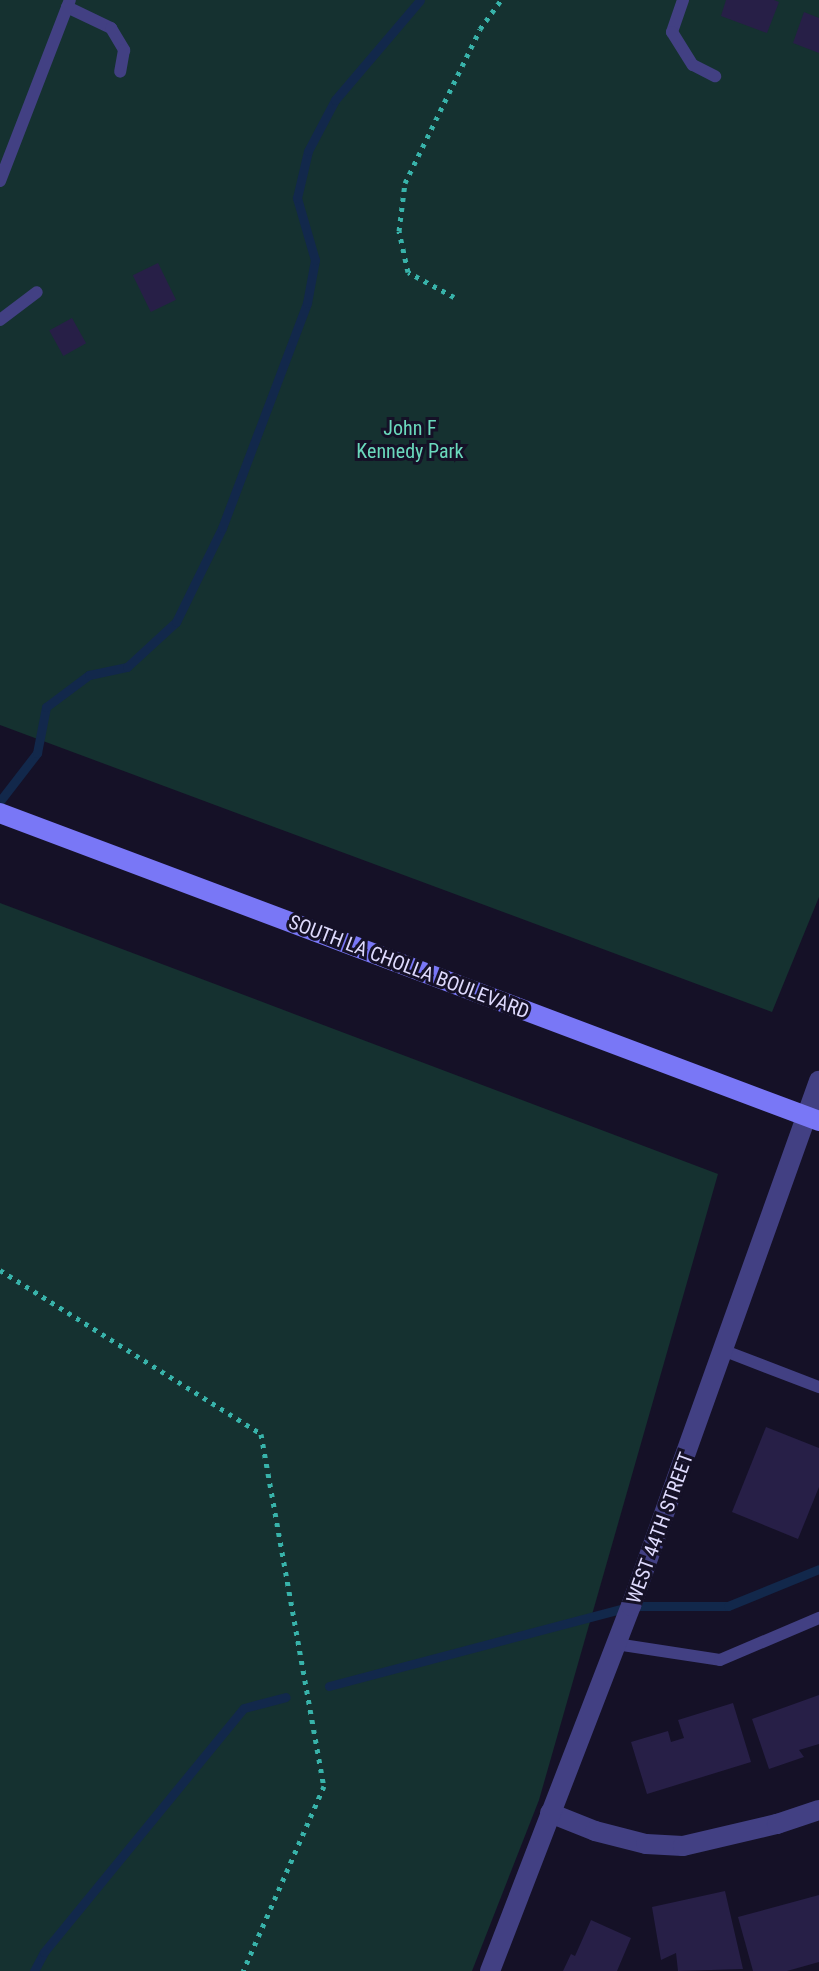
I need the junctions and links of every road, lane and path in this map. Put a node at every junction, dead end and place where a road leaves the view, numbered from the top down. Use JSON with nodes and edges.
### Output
{"nodes":[{"id":1,"x":501,"y":0,"type":"edge"},
{"id":2,"x":683,"y":0,"type":"edge"},
{"id":3,"x":68,"y":4,"type":"edge"},
{"id":4,"x":120,"y":72,"type":"dead end"},
{"id":5,"x":715,"y":76,"type":"dead end"},
{"id":6,"x":0,"y":181,"type":"edge"},
{"id":7,"x":37,"y":292,"type":"dead end"},
{"id":8,"x":454,"y":297,"type":"dead end"},
{"id":9,"x":0,"y":320,"type":"edge"},
{"id":10,"x":0,"y":813,"type":"edge"},
{"id":11,"x":819,"y":1081,"type":"edge"},
{"id":12,"x":813,"y":1119,"type":"edge"},
{"id":13,"x":0,"y":1270,"type":"edge"},
{"id":14,"x":725,"y":1351,"type":"junction"},
{"id":15,"x":819,"y":1387,"type":"edge"},
{"id":16,"x":819,"y":1618,"type":"edge"},
{"id":17,"x":616,"y":1644,"type":"junction"},
{"id":18,"x":819,"y":1810,"type":"edge"},
{"id":19,"x":550,"y":1813,"type":"junction"},
{"id":20,"x":243,"y":1971,"type":"edge"},
{"id":21,"x":490,"y":1971,"type":"edge"}],
"edges":[{"from":1,"to":8,"type":"path"},
{"from":2,"to":5,"type":"lane"},
{"from":3,"to":4,"type":"lane"},
{"from":3,"to":6,"type":"lane"},
{"from":7,"to":9,"type":"lane"},
{"from":10,"to":12,"type":"main road","name":"SOUTH LA CHOLLA BOULEVARD"},
{"from":11,"to":12,"type":"street","name":"WEST 44TH STREET"},
{"from":12,"to":14,"type":"street","name":"WEST 44TH STREET"},
{"from":13,"to":20,"type":"path"},
{"from":14,"to":15,"type":"lane"},
{"from":14,"to":17,"type":"street","name":"WEST 44TH STREET"},
{"from":16,"to":17,"type":"lane"},
{"from":17,"to":19,"type":"street","name":"WEST 44TH STREET"},
{"from":18,"to":19,"type":"street"},
{"from":19,"to":21,"type":"street","name":"WEST 44TH STREET"}]}
